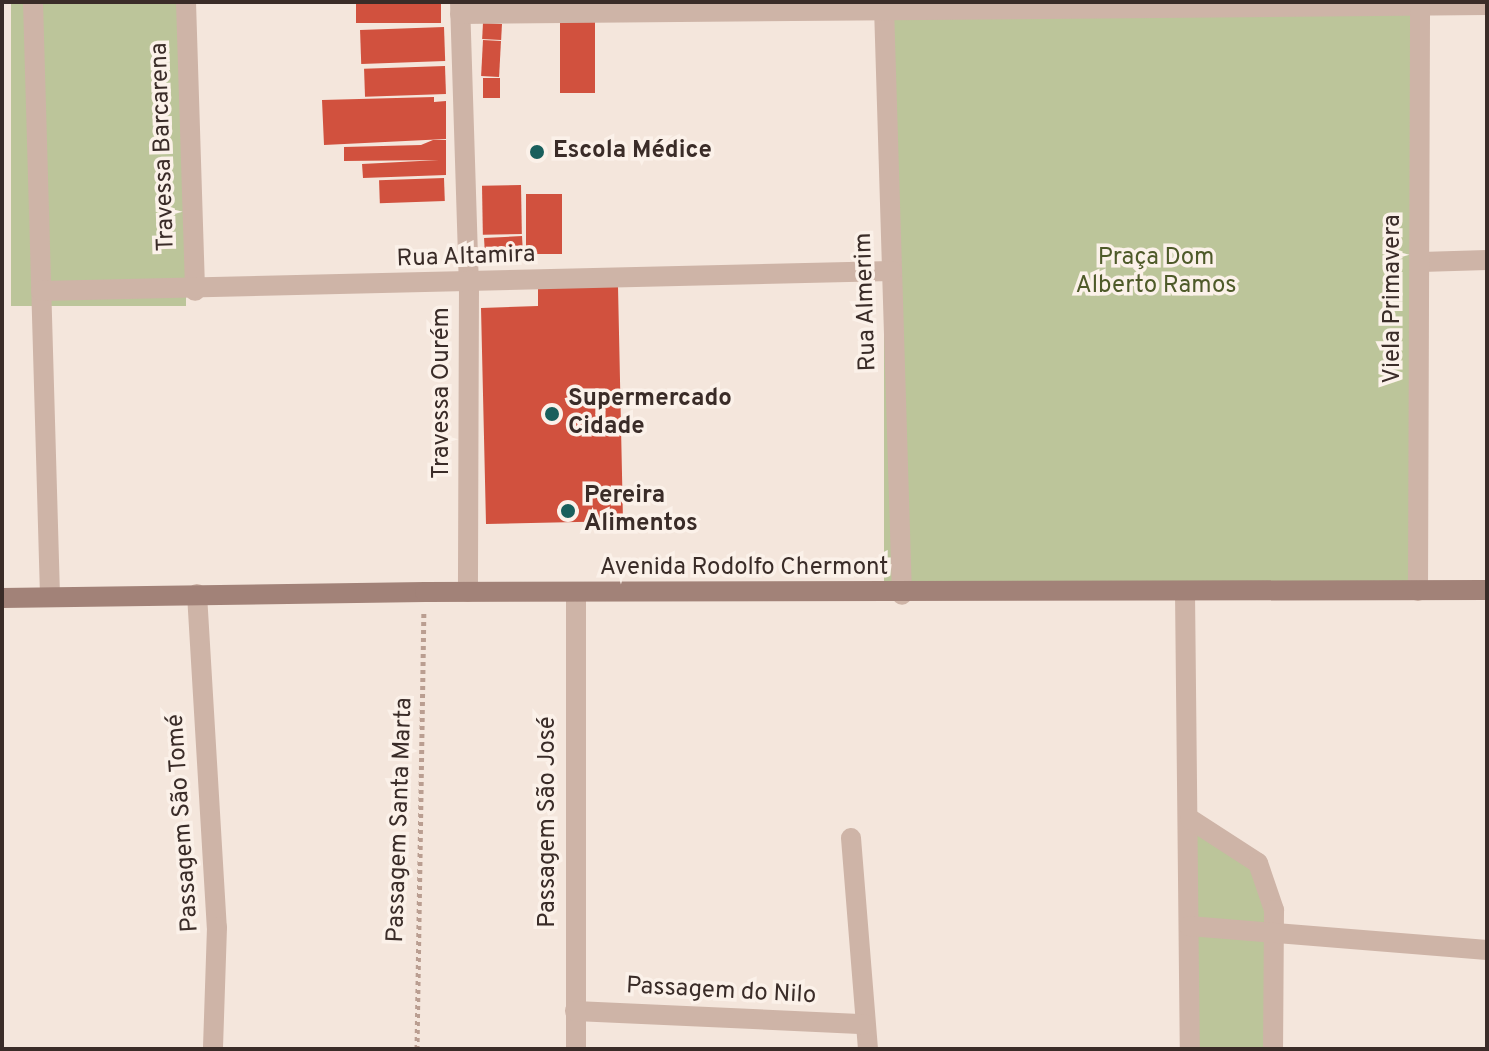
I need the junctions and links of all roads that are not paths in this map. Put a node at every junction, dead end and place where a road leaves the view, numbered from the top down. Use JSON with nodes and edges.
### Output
{"nodes":[{"id":1,"x":33,"y":2,"type":"edge"},
{"id":2,"x":186,"y":2,"type":"edge"},
{"id":3,"x":1487,"y":5,"type":"edge"},
{"id":4,"x":884,"y":7,"type":"junction"},
{"id":5,"x":460,"y":8,"type":"edge"},
{"id":6,"x":1420,"y":8,"type":"junction"},
{"id":7,"x":1487,"y":260,"type":"edge"},
{"id":8,"x":1421,"y":262,"type":"junction"},
{"id":9,"x":892,"y":271,"type":"junction"},
{"id":10,"x":469,"y":285,"type":"junction"},
{"id":11,"x":41,"y":291,"type":"junction"},
{"id":12,"x":195,"y":291,"type":"junction"},
{"id":13,"x":1487,"y":590,"type":"edge"},
{"id":14,"x":1418,"y":591,"type":"junction"},
{"id":15,"x":468,"y":592,"type":"junction"},
{"id":16,"x":1185,"y":592,"type":"junction"},
{"id":17,"x":197,"y":594,"type":"junction"},
{"id":18,"x":576,"y":595,"type":"junction"},
{"id":19,"x":902,"y":595,"type":"junction"},
{"id":20,"x":50,"y":597,"type":"junction"},
{"id":21,"x":2,"y":598,"type":"edge"},
{"id":22,"x":1190,"y":819,"type":"junction"},
{"id":23,"x":851,"y":838,"type":"dead end"},
{"id":24,"x":1189,"y":926,"type":"junction"},
{"id":25,"x":1273,"y":929,"type":"junction"},
{"id":26,"x":1487,"y":950,"type":"edge"},
{"id":27,"x":575,"y":1011,"type":"junction"},
{"id":28,"x":865,"y":1024,"type":"junction"},
{"id":29,"x":213,"y":1049,"type":"edge"},
{"id":30,"x":576,"y":1049,"type":"edge"},
{"id":31,"x":868,"y":1049,"type":"edge"},
{"id":32,"x":1190,"y":1049,"type":"edge"},
{"id":33,"x":1273,"y":1049,"type":"edge"}],
"edges":[{"from":1,"to":11,"type":"street"},
{"from":2,"to":12,"type":"street","name":"Travessa Barcarena"},
{"from":3,"to":6,"type":"street"},
{"from":4,"to":5,"type":"street"},
{"from":4,"to":6,"type":"street"},
{"from":4,"to":9,"type":"street","name":"Rua Almerim"},
{"from":5,"to":10,"type":"street","name":"Travessa Ourém"},
{"from":6,"to":8,"type":"street","name":"Viela Primavera"},
{"from":7,"to":8,"type":"street"},
{"from":8,"to":14,"type":"street","name":"Viela Primavera"},
{"from":9,"to":10,"type":"street","name":"Rua Altamira"},
{"from":9,"to":19,"type":"street","name":"Rua Almerim"},
{"from":10,"to":12,"type":"street","name":"Rua Altamira"},
{"from":10,"to":15,"type":"street","name":"Travessa Ourém"},
{"from":11,"to":12,"type":"street","name":"Rua Altamira"},
{"from":11,"to":20,"type":"street"},
{"from":13,"to":14,"type":"main road","name":"Avenida Rodolfo Chermont"},
{"from":14,"to":16,"type":"main road","name":"Avenida Rodolfo Chermont"},
{"from":15,"to":17,"type":"main road","name":"Avenida Rodolfo Chermont"},
{"from":15,"to":18,"type":"main road","name":"Avenida Rodolfo Chermont"},
{"from":16,"to":19,"type":"main road","name":"Avenida Rodolfo Chermont"},
{"from":16,"to":22,"type":"street"},
{"from":17,"to":20,"type":"main road","name":"Avenida Rodolfo Chermont"},
{"from":17,"to":29,"type":"street","name":"Passagem São Tomé"},
{"from":18,"to":19,"type":"main road","name":"Avenida Rodolfo Chermont"},
{"from":18,"to":27,"type":"street","name":"Passagem São José"},
{"from":20,"to":21,"type":"main road","name":"Avenida Rodolfo Chermont"},
{"from":22,"to":24,"type":"street"},
{"from":22,"to":25,"type":"street"},
{"from":23,"to":28,"type":"street"},
{"from":24,"to":25,"type":"street"},
{"from":24,"to":32,"type":"street"},
{"from":25,"to":26,"type":"street"},
{"from":25,"to":33,"type":"street"},
{"from":27,"to":28,"type":"street","name":"Passagem do Nilo"},
{"from":27,"to":30,"type":"street","name":"Passagem São José"},
{"from":28,"to":31,"type":"street"}]}
